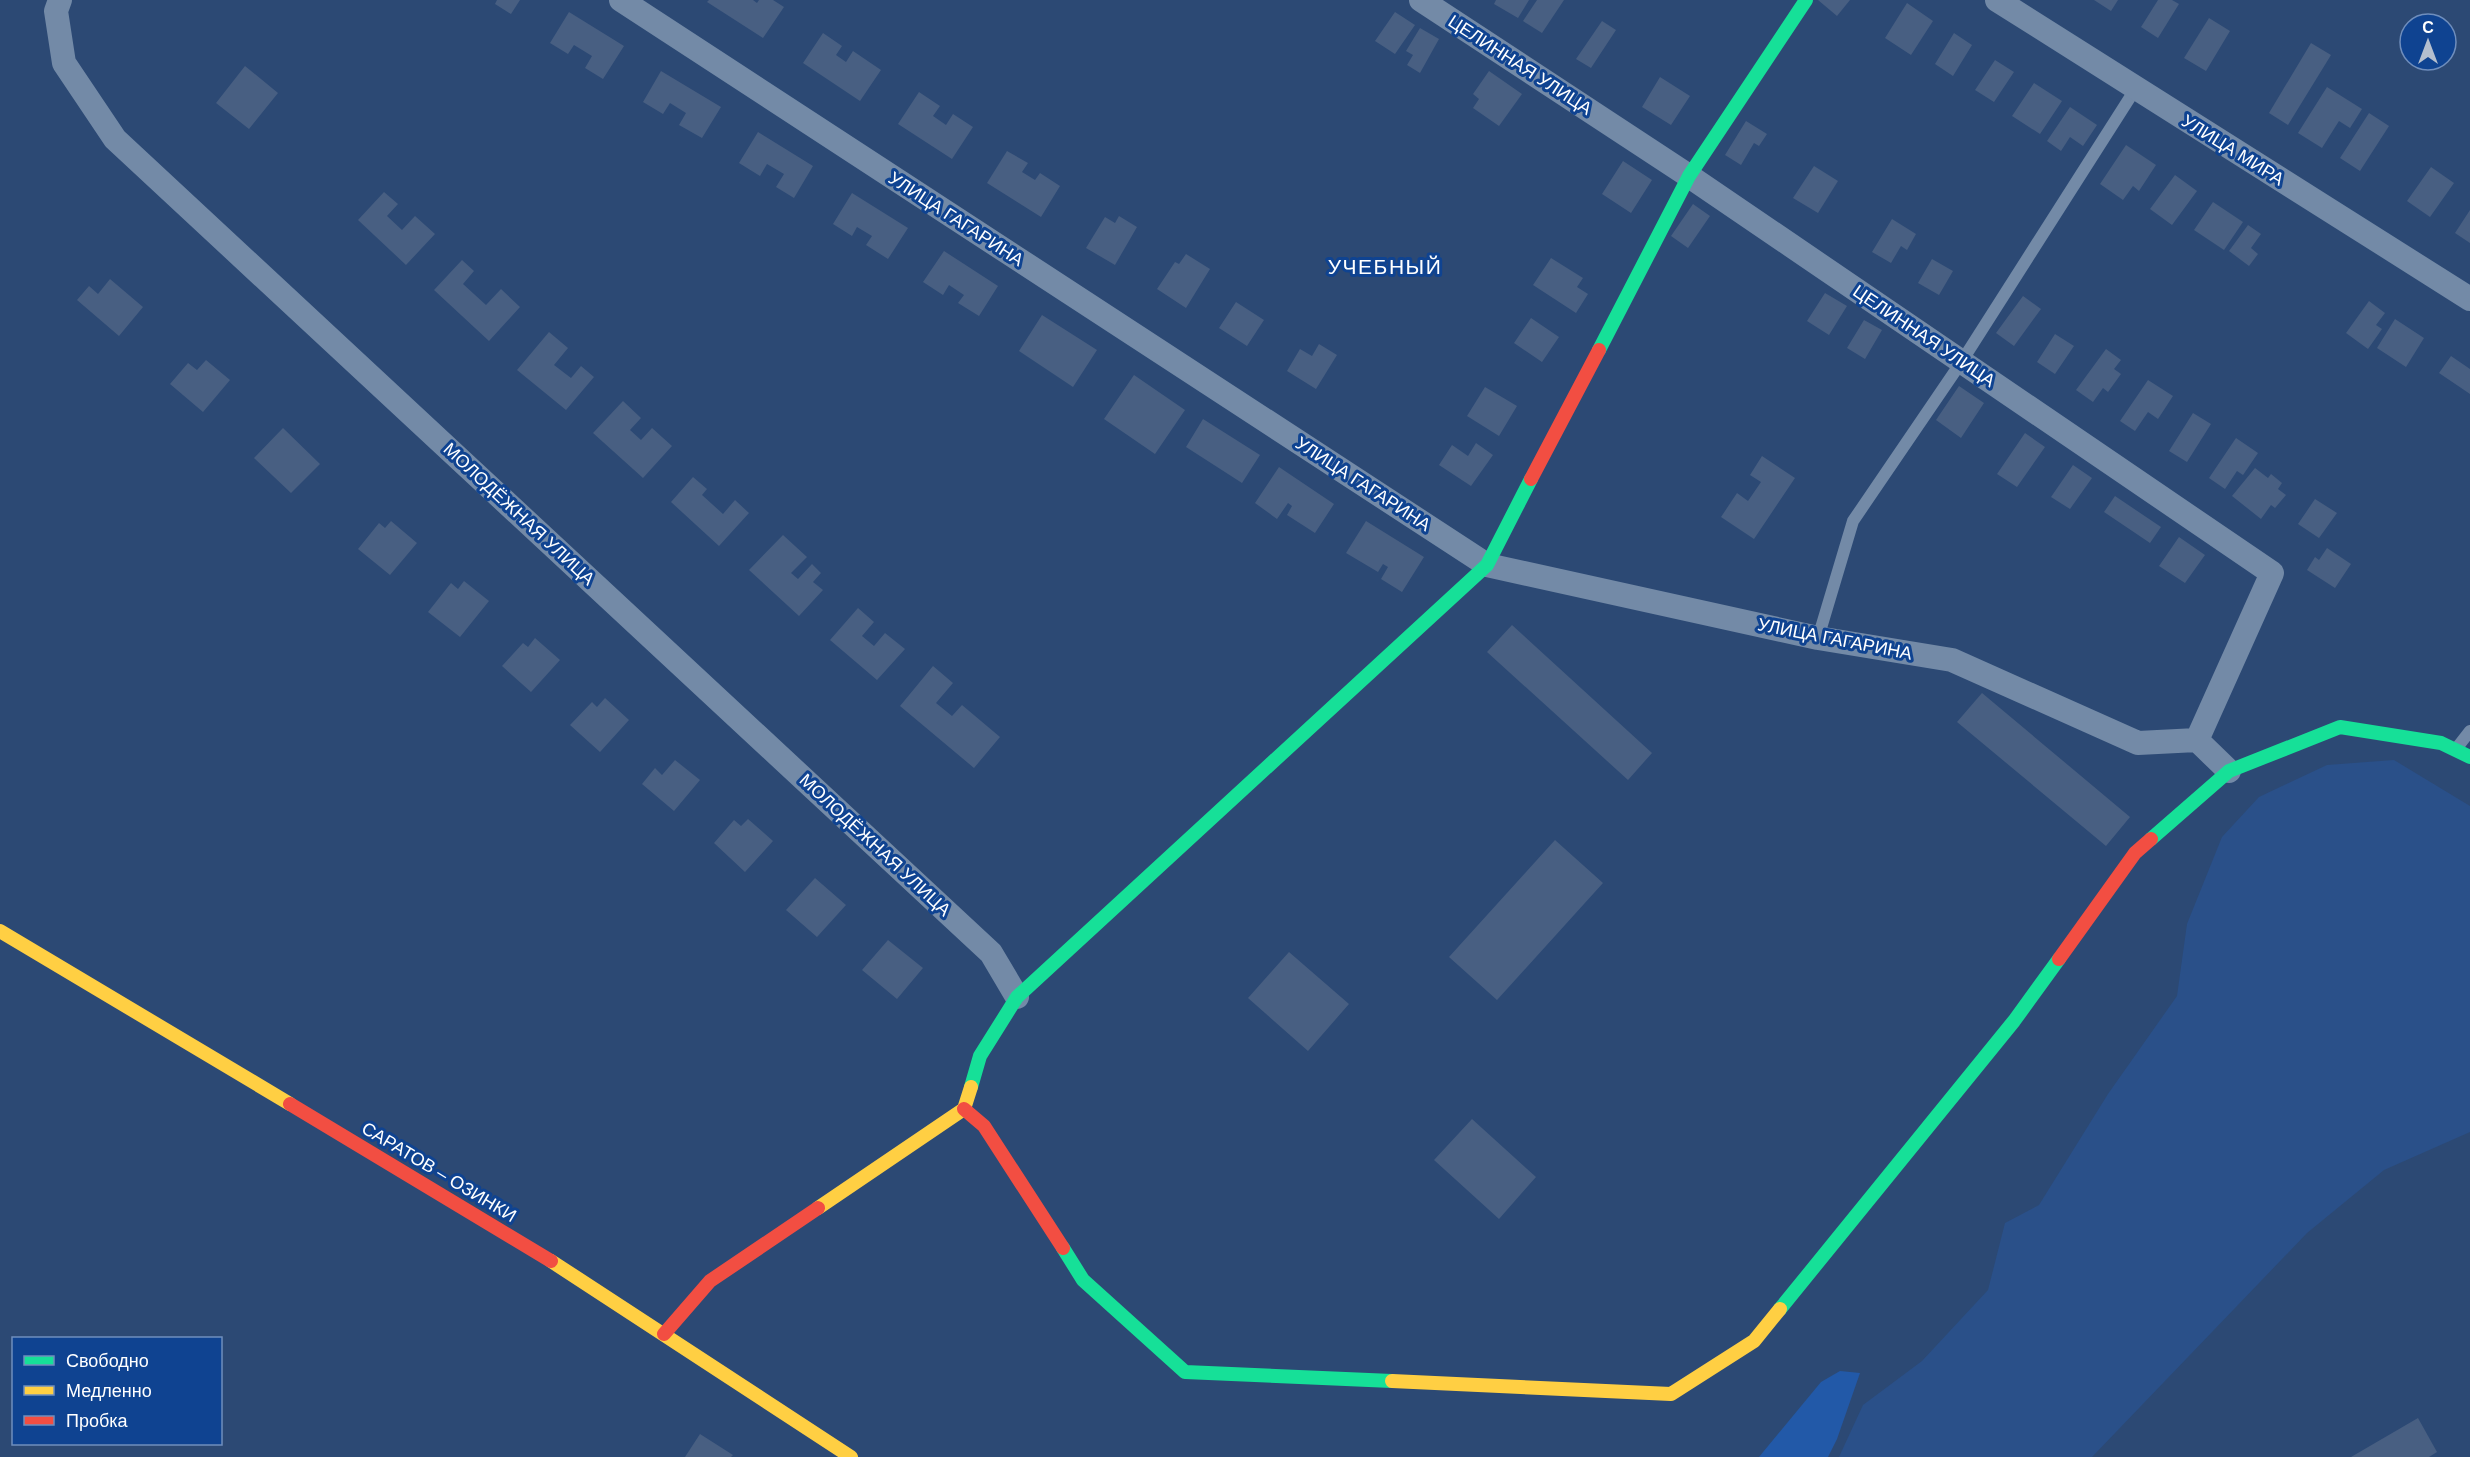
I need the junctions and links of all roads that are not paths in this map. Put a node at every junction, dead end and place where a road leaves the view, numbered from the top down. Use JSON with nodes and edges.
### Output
{"nodes":[{"id":1,"x":621,"y":0,"type":"edge"},
{"id":2,"x":1421,"y":0,"type":"edge"},
{"id":3,"x":1806,"y":0,"type":"edge"},
{"id":4,"x":1997,"y":0,"type":"edge"},
{"id":5,"x":58,"y":5,"type":"edge"},
{"id":6,"x":2136,"y":88,"type":"junction"},
{"id":7,"x":1689,"y":176,"type":"junction"},
{"id":8,"x":2470,"y":299,"type":"edge"},
{"id":9,"x":1962,"y":361,"type":"junction"},
{"id":10,"x":1487,"y":565,"type":"junction"},
{"id":11,"x":1818,"y":638,"type":"junction"},
{"id":12,"x":2470,"y":731,"type":"edge"},
{"id":13,"x":2197,"y":740,"type":"junction"},
{"id":14,"x":2455,"y":750,"type":"junction"},
{"id":15,"x":2470,"y":757,"type":"edge"},
{"id":16,"x":2229,"y":771,"type":"junction"},
{"id":17,"x":0,"y":931,"type":"edge"},
{"id":18,"x":1017,"y":998,"type":"junction"},
{"id":19,"x":964,"y":1109,"type":"junction"},
{"id":20,"x":664,"y":1334,"type":"junction"},
{"id":21,"x":850,"y":1457,"type":"edge"}],
"edges":[{"from":1,"to":10,"type":"street","name":"УЛИЦА ГАГАРИНА"},
{"from":2,"to":7,"type":"street","name":"ЦЕЛИННАЯ УЛИЦА"},
{"from":3,"to":7,"type":"main road"},
{"from":4,"to":6,"type":"street","name":"УЛИЦА МИРА"},
{"from":5,"to":18,"type":"street","name":"МОЛОДЁЖНАЯ УЛИЦА"},
{"from":6,"to":8,"type":"street","name":"УЛИЦА МИРА"},
{"from":6,"to":9,"type":"lane"},
{"from":7,"to":9,"type":"street","name":"ЦЕЛИННАЯ УЛИЦА"},
{"from":7,"to":10,"type":"main road"},
{"from":9,"to":11,"type":"lane"},
{"from":9,"to":13,"type":"street","name":"ЦЕЛИННАЯ УЛИЦА"},
{"from":10,"to":11,"type":"street","name":"УЛИЦА ГАГАРИНА"},
{"from":10,"to":18,"type":"main road"},
{"from":11,"to":13,"type":"street","name":"УЛИЦА ГАГАРИНА"},
{"from":12,"to":14,"type":"lane"},
{"from":13,"to":16,"type":"street"},
{"from":14,"to":15,"type":"main road"},
{"from":14,"to":16,"type":"main road"},
{"from":16,"to":19,"type":"main road"},
{"from":17,"to":20,"type":"main road","name":"САРАТОВ – ОЗИНКИ"},
{"from":18,"to":19,"type":"main road"},
{"from":19,"to":20,"type":"main road"},
{"from":20,"to":21,"type":"main road","name":"САРАТОВ – ОЗИНКИ"}]}
